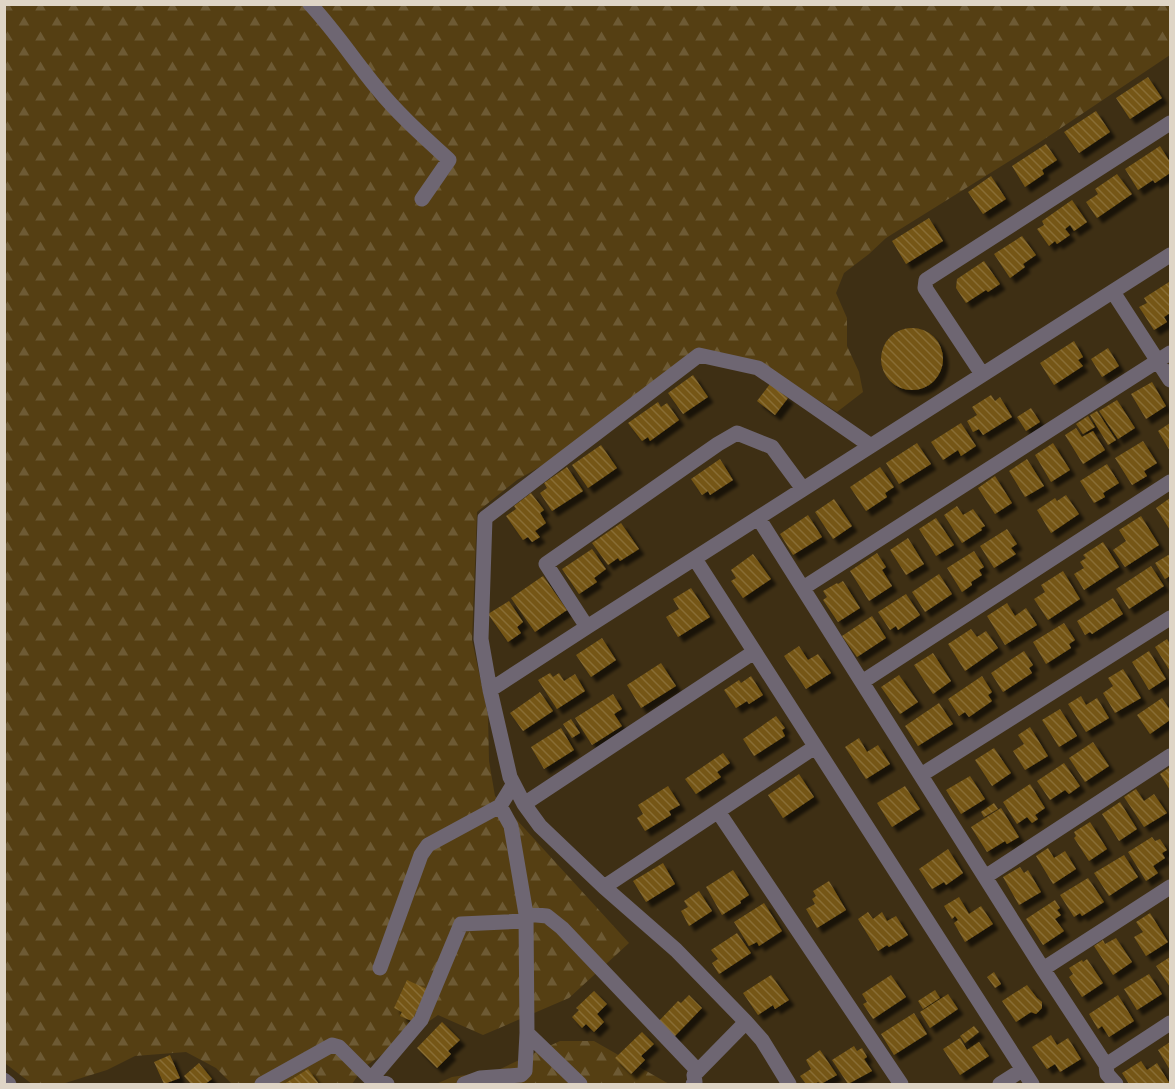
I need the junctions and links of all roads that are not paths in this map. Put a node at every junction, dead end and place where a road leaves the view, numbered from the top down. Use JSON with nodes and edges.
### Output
{"nodes":[{"id":1,"x":310,"y":4,"type":"edge"},
{"id":2,"x":1168,"y":130,"type":"edge"},
{"id":3,"x":422,"y":199,"type":"dead end"},
{"id":4,"x":1170,"y":255,"type":"edge"},
{"id":5,"x":1113,"y":292,"type":"junction"},
{"id":6,"x":1164,"y":357,"type":"edge"},
{"id":7,"x":982,"y":374,"type":"junction"},
{"id":8,"x":1170,"y":380,"type":"edge"},
{"id":9,"x":871,"y":446,"type":"junction"},
{"id":10,"x":1170,"y":482,"type":"edge"},
{"id":11,"x":803,"y":489,"type":"junction"},
{"id":12,"x":759,"y":519,"type":"junction"},
{"id":13,"x":695,"y":559,"type":"junction"},
{"id":14,"x":803,"y":588,"type":"junction"},
{"id":15,"x":1170,"y":618,"type":"edge"},
{"id":16,"x":587,"y":627,"type":"junction"},
{"id":17,"x":754,"y":652,"type":"junction"},
{"id":18,"x":862,"y":682,"type":"junction"},
{"id":19,"x":490,"y":690,"type":"junction"},
{"id":20,"x":815,"y":747,"type":"junction"},
{"id":21,"x":1170,"y":756,"type":"edge"},
{"id":22,"x":921,"y":776,"type":"junction"},
{"id":23,"x":513,"y":785,"type":"junction"},
{"id":24,"x":524,"y":804,"type":"junction"},
{"id":25,"x":500,"y":806,"type":"junction"},
{"id":26,"x":719,"y":813,"type":"junction"},
{"id":27,"x":985,"y":877,"type":"junction"},
{"id":28,"x":604,"y":887,"type":"junction"},
{"id":29,"x":1170,"y":887,"type":"edge"},
{"id":30,"x":525,"y":917,"type":"junction"},
{"id":31,"x":380,"y":968,"type":"dead end"},
{"id":32,"x":1043,"y":969,"type":"junction"},
{"id":33,"x":746,"y":1022,"type":"junction"},
{"id":34,"x":1170,"y":1023,"type":"edge"},
{"id":35,"x":527,"y":1033,"type":"junction"},
{"id":36,"x":1106,"y":1065,"type":"junction"},
{"id":37,"x":1022,"y":1070,"type":"junction"},
{"id":38,"x":371,"y":1079,"type":"junction"},
{"id":39,"x":4,"y":1080,"type":"edge"},
{"id":40,"x":696,"y":1080,"type":"edge"},
{"id":41,"x":9,"y":1084,"type":"edge"},
{"id":42,"x":262,"y":1084,"type":"edge"},
{"id":43,"x":387,"y":1084,"type":"edge"},
{"id":44,"x":464,"y":1084,"type":"edge"},
{"id":45,"x":580,"y":1084,"type":"edge"},
{"id":46,"x":789,"y":1084,"type":"edge"},
{"id":47,"x":901,"y":1084,"type":"edge"},
{"id":48,"x":1000,"y":1084,"type":"edge"},
{"id":49,"x":1032,"y":1084,"type":"edge"},
{"id":50,"x":1116,"y":1084,"type":"edge"}],
"edges":[{"from":1,"to":3,"type":"street"},
{"from":2,"to":7,"type":"street"},
{"from":4,"to":5,"type":"street"},
{"from":5,"to":6,"type":"street"},
{"from":5,"to":7,"type":"street"},
{"from":6,"to":8,"type":"street"},
{"from":6,"to":14,"type":"street"},
{"from":7,"to":9,"type":"street"},
{"from":9,"to":11,"type":"street"},
{"from":9,"to":19,"type":"street"},
{"from":10,"to":18,"type":"street"},
{"from":11,"to":12,"type":"street"},
{"from":11,"to":16,"type":"street"},
{"from":12,"to":13,"type":"street"},
{"from":12,"to":14,"type":"street"},
{"from":13,"to":16,"type":"street"},
{"from":13,"to":17,"type":"street"},
{"from":14,"to":18,"type":"street"},
{"from":15,"to":22,"type":"street"},
{"from":16,"to":19,"type":"street"},
{"from":17,"to":20,"type":"street"},
{"from":17,"to":24,"type":"street"},
{"from":18,"to":22,"type":"street"},
{"from":19,"to":23,"type":"street"},
{"from":20,"to":26,"type":"street"},
{"from":20,"to":37,"type":"street"},
{"from":21,"to":27,"type":"street"},
{"from":22,"to":27,"type":"street"},
{"from":23,"to":24,"type":"street"},
{"from":23,"to":25,"type":"street"},
{"from":24,"to":28,"type":"street"},
{"from":25,"to":30,"type":"street"},
{"from":25,"to":31,"type":"street"},
{"from":26,"to":28,"type":"street"},
{"from":26,"to":47,"type":"street"},
{"from":27,"to":32,"type":"street"},
{"from":28,"to":33,"type":"street"},
{"from":29,"to":32,"type":"street"},
{"from":30,"to":35,"type":"street"},
{"from":30,"to":38,"type":"street"},
{"from":30,"to":40,"type":"street"},
{"from":32,"to":36,"type":"street"},
{"from":33,"to":40,"type":"street"},
{"from":33,"to":46,"type":"street"},
{"from":34,"to":36,"type":"street"},
{"from":35,"to":44,"type":"street"},
{"from":35,"to":45,"type":"street"},
{"from":36,"to":50,"type":"street"},
{"from":37,"to":48,"type":"street"},
{"from":37,"to":49,"type":"street"},
{"from":38,"to":42,"type":"street"},
{"from":38,"to":43,"type":"street"},
{"from":39,"to":41,"type":"street"}]}
